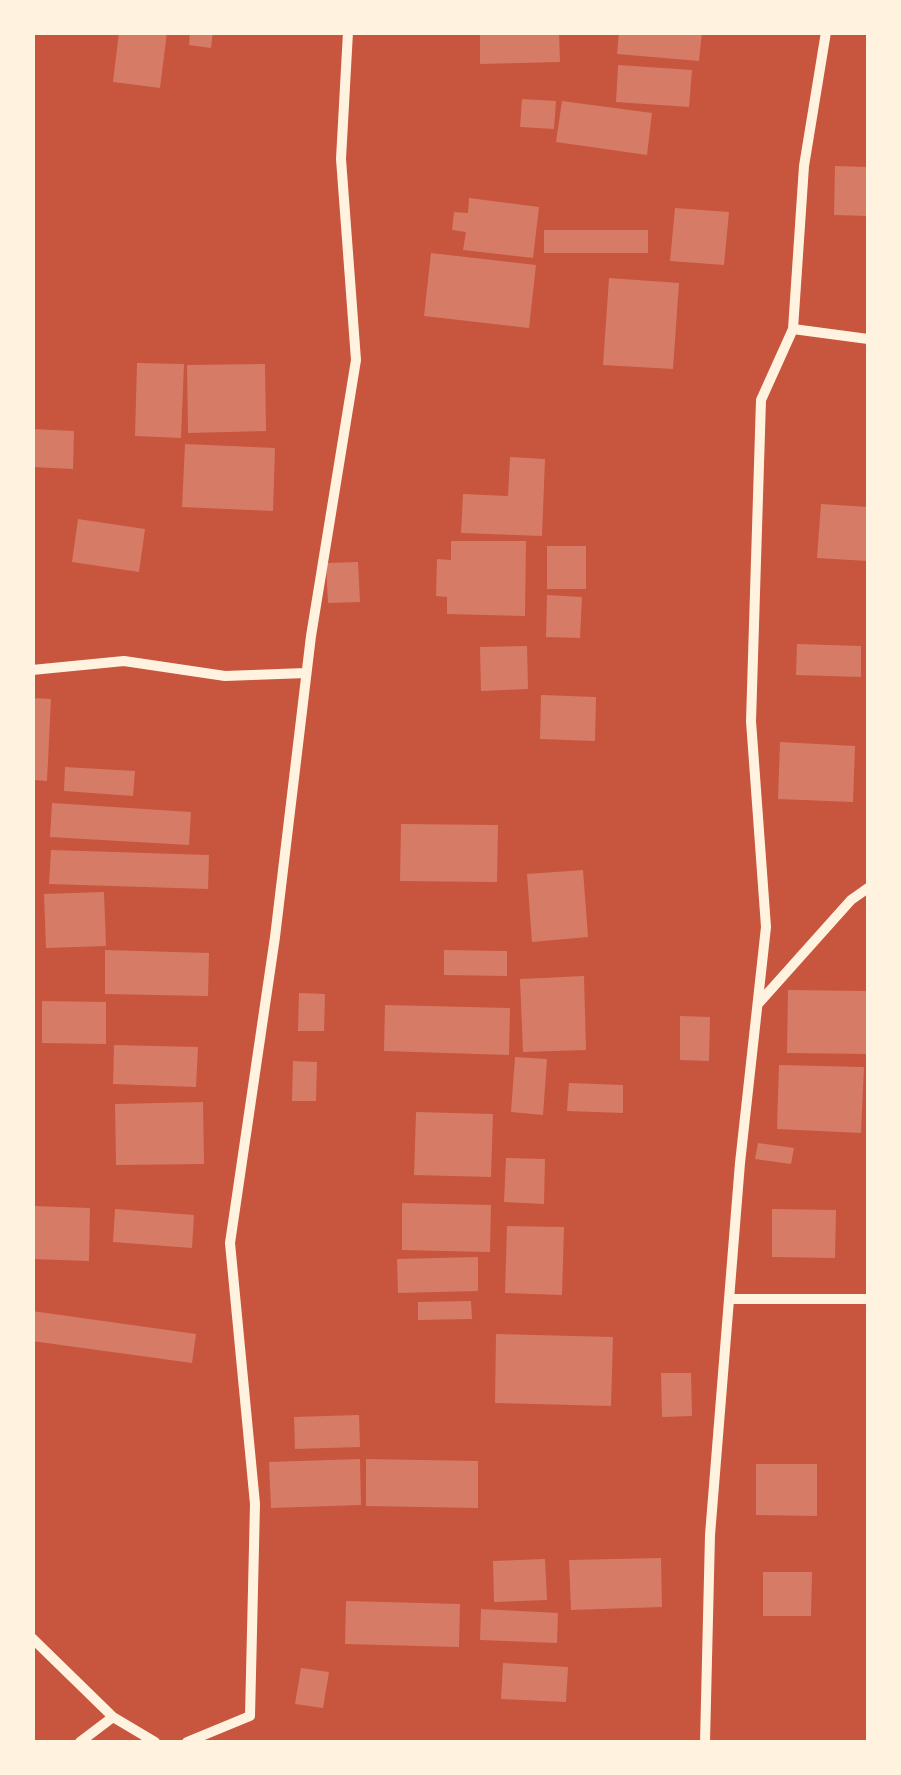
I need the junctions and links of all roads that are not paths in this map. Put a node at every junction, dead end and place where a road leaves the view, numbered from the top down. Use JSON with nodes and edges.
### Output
{"nodes":[{"id":1,"x":348,"y":32,"type":"edge"},
{"id":2,"x":826,"y":32,"type":"edge"},
{"id":3,"x":793,"y":329,"type":"junction"},
{"id":4,"x":868,"y":339,"type":"edge"},
{"id":5,"x":32,"y":670,"type":"edge"},
{"id":6,"x":306,"y":673,"type":"junction"},
{"id":7,"x":868,"y":888,"type":"edge"},
{"id":8,"x":757,"y":1005,"type":"junction"},
{"id":9,"x":730,"y":1299,"type":"junction"},
{"id":10,"x":868,"y":1299,"type":"edge"},
{"id":11,"x":32,"y":1638,"type":"edge"},
{"id":12,"x":113,"y":1717,"type":"junction"},
{"id":13,"x":80,"y":1742,"type":"edge"},
{"id":14,"x":154,"y":1742,"type":"edge"},
{"id":15,"x":187,"y":1742,"type":"edge"},
{"id":16,"x":705,"y":1742,"type":"edge"}],
"edges":[{"from":1,"to":6,"type":"street"},
{"from":2,"to":3,"type":"street"},
{"from":3,"to":4,"type":"street"},
{"from":3,"to":8,"type":"street"},
{"from":5,"to":6,"type":"street"},
{"from":6,"to":15,"type":"street"},
{"from":7,"to":8,"type":"street"},
{"from":8,"to":9,"type":"street"},
{"from":9,"to":10,"type":"street"},
{"from":9,"to":16,"type":"street"},
{"from":11,"to":12,"type":"street"},
{"from":12,"to":13,"type":"street"},
{"from":12,"to":14,"type":"street"}]}
